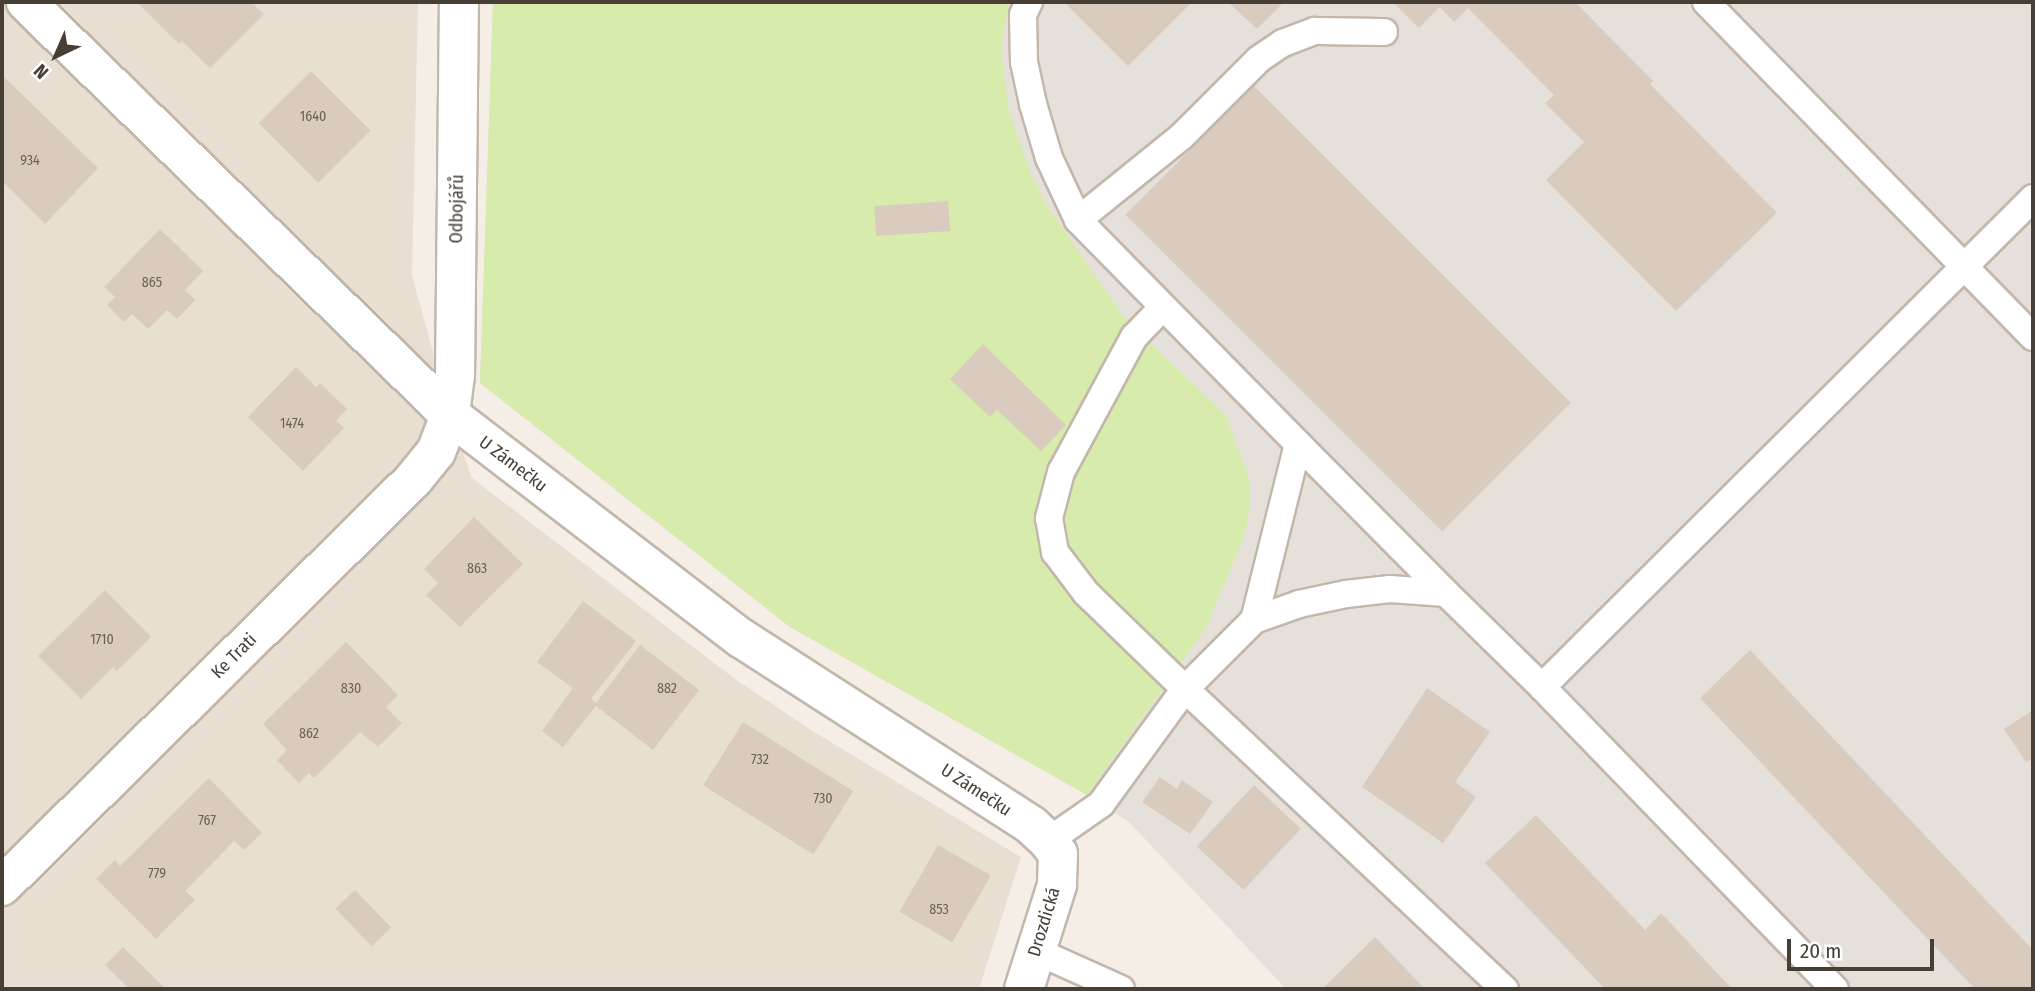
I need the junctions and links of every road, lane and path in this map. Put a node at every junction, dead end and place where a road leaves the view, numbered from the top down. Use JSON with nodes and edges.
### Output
{"nodes":[{"id":1,"x":26,"y":2,"type":"edge"},
{"id":2,"x":459,"y":2,"type":"edge"},
{"id":3,"x":1029,"y":2,"type":"edge"},
{"id":4,"x":1706,"y":2,"type":"edge"},
{"id":5,"x":1384,"y":32,"type":"dead end"},
{"id":6,"x":2033,"y":198,"type":"edge"},
{"id":7,"x":1078,"y":220,"type":"junction"},
{"id":8,"x":1965,"y":266,"type":"junction"},
{"id":9,"x":1163,"y":307,"type":"junction"},
{"id":10,"x":2033,"y":337,"type":"edge"},
{"id":11,"x":450,"y":415,"type":"junction"},
{"id":12,"x":1298,"y":444,"type":"junction"},
{"id":13,"x":1446,"y":593,"type":"junction"},
{"id":14,"x":1254,"y":620,"type":"junction"},
{"id":15,"x":1542,"y":687,"type":"junction"},
{"id":16,"x":1185,"y":689,"type":"junction"},
{"id":17,"x":1053,"y":847,"type":"junction"},
{"id":18,"x":2,"y":886,"type":"edge"},
{"id":19,"x":1036,"y":951,"type":"junction"},
{"id":20,"x":1024,"y":989,"type":"edge"},
{"id":21,"x":1121,"y":989,"type":"edge"},
{"id":22,"x":1505,"y":989,"type":"edge"},
{"id":23,"x":1835,"y":989,"type":"edge"}],
"edges":[{"from":1,"to":11,"type":"street","name":"U Zámečku"},
{"from":2,"to":11,"type":"street","name":"Odbojářů"},
{"from":3,"to":7,"type":"lane"},
{"from":4,"to":8,"type":"lane"},
{"from":5,"to":7,"type":"lane"},
{"from":6,"to":8,"type":"lane"},
{"from":7,"to":9,"type":"lane"},
{"from":8,"to":10,"type":"lane"},
{"from":8,"to":15,"type":"lane"},
{"from":9,"to":12,"type":"lane"},
{"from":9,"to":16,"type":"lane"},
{"from":11,"to":17,"type":"street","name":"U Zámečku"},
{"from":11,"to":18,"type":"street","name":"Ke Trati"},
{"from":12,"to":13,"type":"lane"},
{"from":12,"to":14,"type":"lane"},
{"from":13,"to":14,"type":"lane"},
{"from":13,"to":15,"type":"lane"},
{"from":14,"to":16,"type":"lane"},
{"from":15,"to":23,"type":"lane"},
{"from":16,"to":17,"type":"lane"},
{"from":16,"to":22,"type":"lane"},
{"from":17,"to":19,"type":"street","name":"Drozdická"},
{"from":19,"to":20,"type":"street","name":"Drozdická"},
{"from":19,"to":21,"type":"lane"}]}
